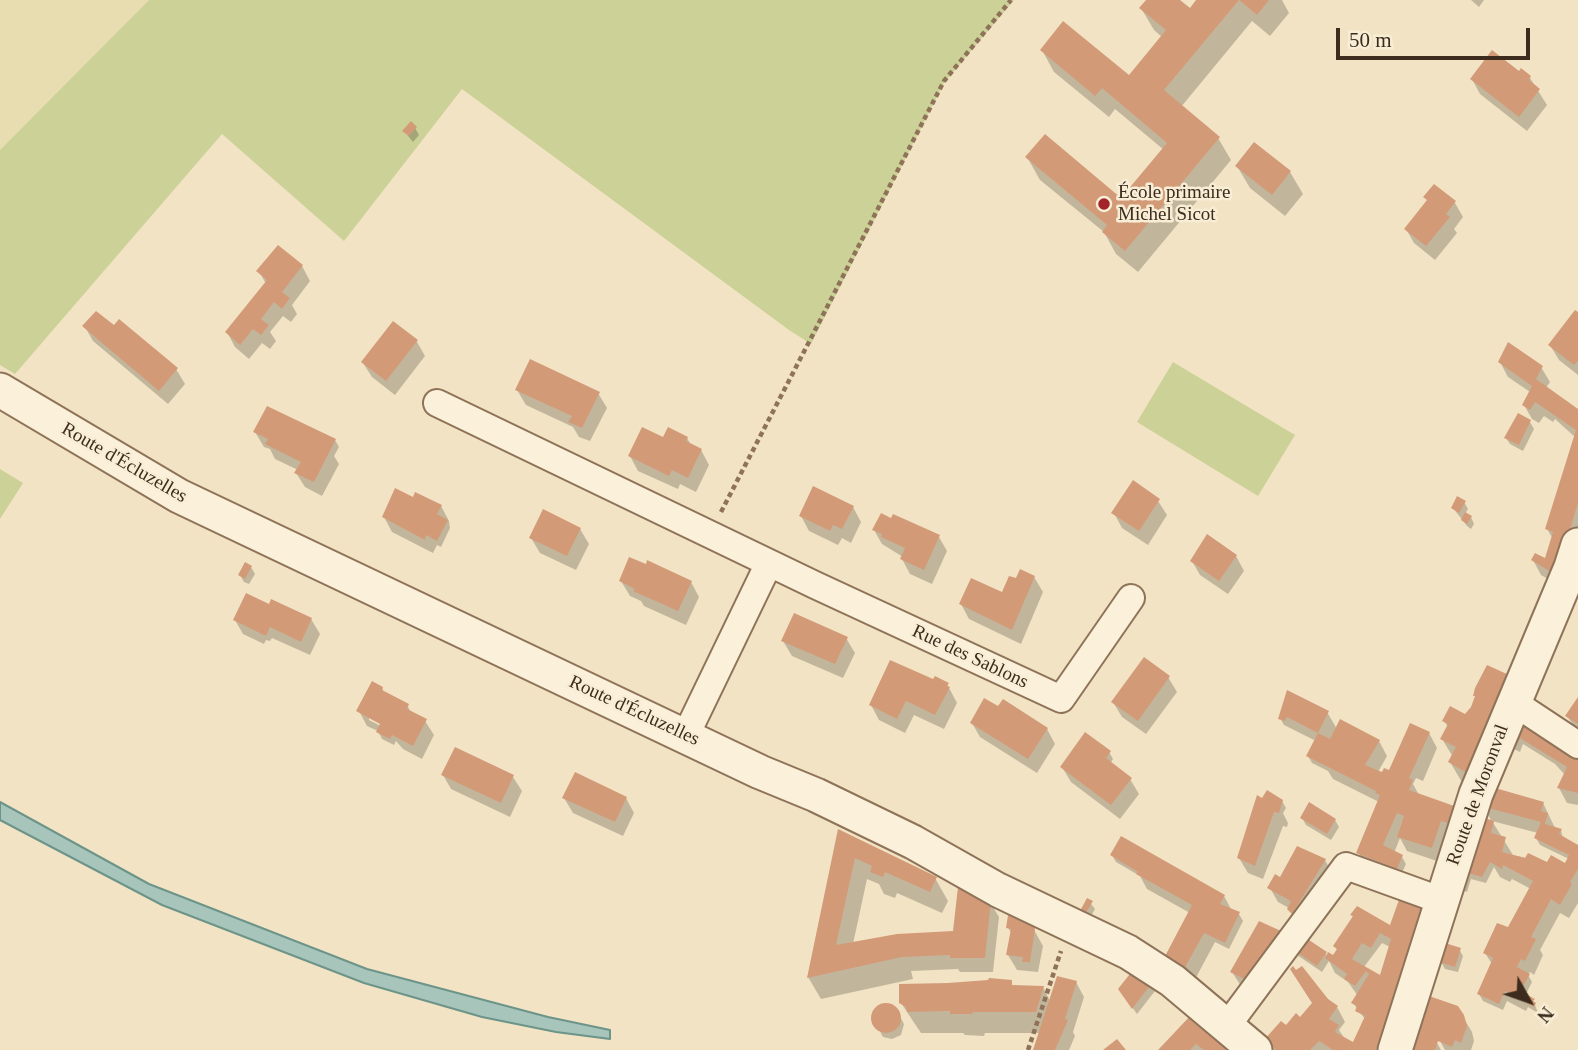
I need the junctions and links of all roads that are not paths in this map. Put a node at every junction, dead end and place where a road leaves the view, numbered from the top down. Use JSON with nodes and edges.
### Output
{"nodes":[{"id":1,"x":0,"y":390,"type":"edge"},
{"id":2,"x":437,"y":403,"type":"dead end"},
{"id":3,"x":1578,"y":545,"type":"edge"},
{"id":4,"x":769,"y":563,"type":"junction"},
{"id":5,"x":1130,"y":598,"type":"dead end"},
{"id":6,"x":1513,"y":702,"type":"junction"},
{"id":7,"x":686,"y":735,"type":"junction"},
{"id":8,"x":1578,"y":745,"type":"edge"},
{"id":9,"x":1440,"y":900,"type":"junction"},
{"id":10,"x":1227,"y":1026,"type":"junction"},
{"id":11,"x":1255,"y":1050,"type":"edge"},
{"id":12,"x":1395,"y":1050,"type":"edge"}],
"edges":[{"from":1,"to":7,"type":"street","name":"Route d'Écluzelles"},
{"from":2,"to":4,"type":"street","name":"Rue des Sablons"},
{"from":3,"to":6,"type":"street","name":"Route de Moronval"},
{"from":4,"to":5,"type":"street","name":"Rue des Sablons"},
{"from":4,"to":7,"type":"street"},
{"from":6,"to":8,"type":"street"},
{"from":6,"to":9,"type":"street","name":"Route de Moronval"},
{"from":7,"to":10,"type":"street","name":"Route d'Écluzelles"},
{"from":9,"to":10,"type":"street"},
{"from":9,"to":12,"type":"street","name":"Route de Moronval"},
{"from":10,"to":11,"type":"street","name":"Route d'Écluzelles"}]}
